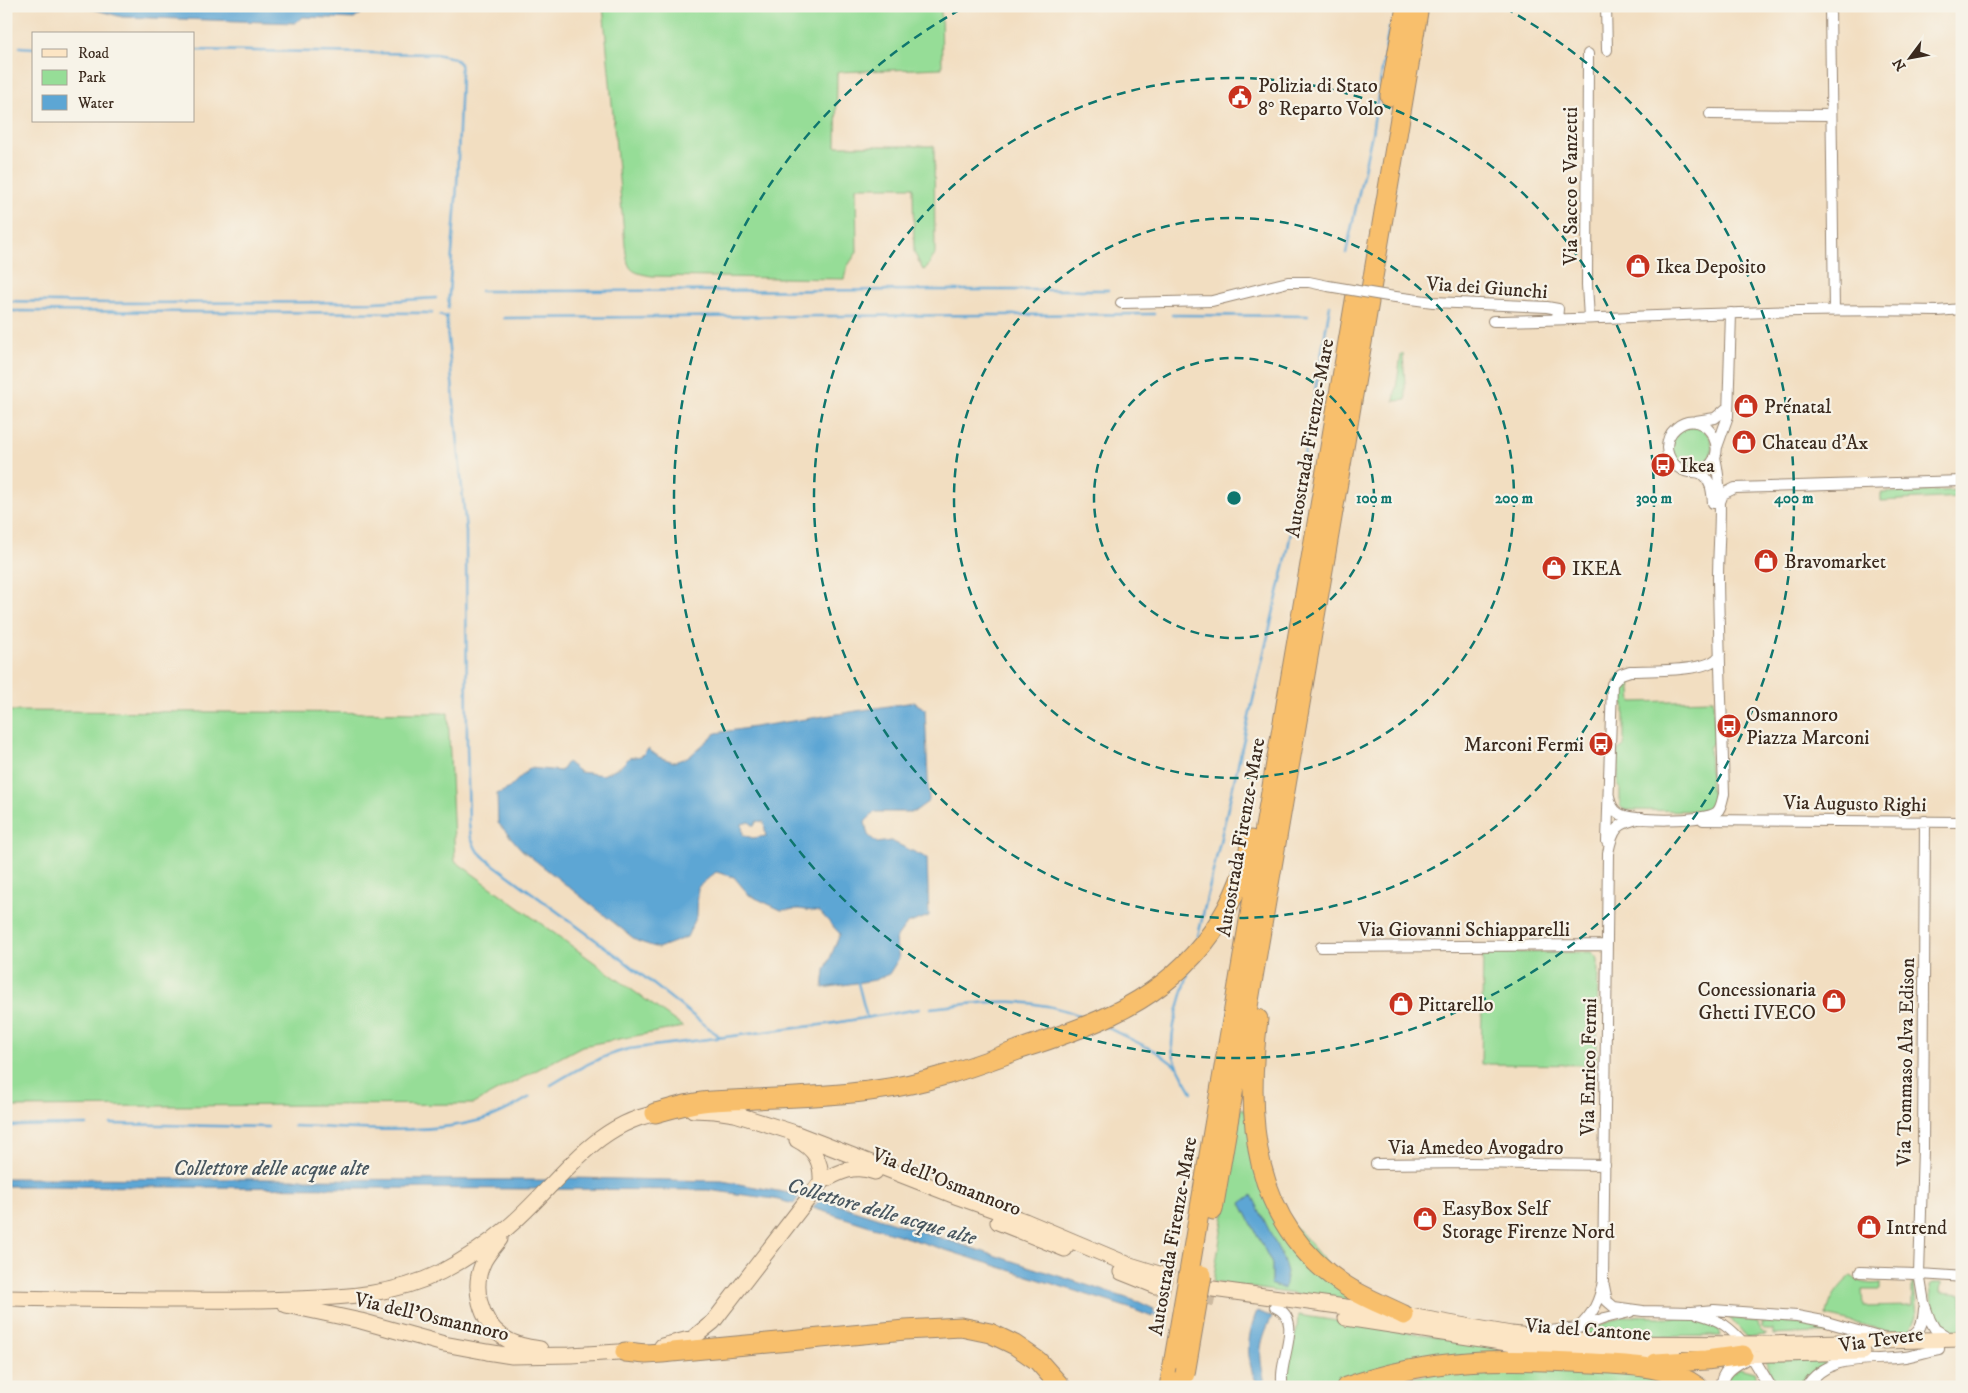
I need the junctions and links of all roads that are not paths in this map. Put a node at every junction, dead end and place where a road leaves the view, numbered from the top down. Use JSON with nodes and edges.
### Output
{"nodes":[{"id":1,"x":1406,"y":6,"type":"edge"},
{"id":2,"x":1419,"y":6,"type":"edge"},
{"id":3,"x":1606,"y":6,"type":"edge"},
{"id":4,"x":1830,"y":6,"type":"edge"},
{"id":5,"x":1607,"y":50,"type":"dead end"},
{"id":6,"x":1588,"y":54,"type":"dead end"},
{"id":7,"x":1710,"y":114,"type":"dead end"},
{"id":8,"x":1830,"y":115,"type":"junction"},
{"id":9,"x":1363,"y":293,"type":"junction"},
{"id":10,"x":1122,"y":302,"type":"dead end"},
{"id":11,"x":1962,"y":309,"type":"edge"},
{"id":12,"x":1834,"y":311,"type":"junction"},
{"id":13,"x":1731,"y":313,"type":"junction"},
{"id":14,"x":1589,"y":318,"type":"junction"},
{"id":15,"x":1557,"y":319,"type":"junction"},
{"id":16,"x":1493,"y":322,"type":"dead end"},
{"id":17,"x":1728,"y":407,"type":"junction"},
{"id":18,"x":1688,"y":422,"type":"junction"},
{"id":19,"x":1716,"y":452,"type":"junction"},
{"id":20,"x":1718,"y":469,"type":"junction"},
{"id":21,"x":1695,"y":472,"type":"junction"},
{"id":22,"x":1962,"y":481,"type":"edge"},
{"id":23,"x":1735,"y":488,"type":"junction"},
{"id":24,"x":1720,"y":503,"type":"junction"},
{"id":25,"x":1718,"y":579,"type":"junction"},
{"id":26,"x":1301,"y":612,"type":"junction"},
{"id":27,"x":1720,"y":654,"type":"junction"},
{"id":28,"x":1696,"y":668,"type":"junction"},
{"id":29,"x":1721,"y":689,"type":"junction"},
{"id":30,"x":1724,"y":794,"type":"junction"},
{"id":31,"x":1609,"y":796,"type":"junction"},
{"id":32,"x":1642,"y":818,"type":"junction"},
{"id":33,"x":1697,"y":819,"type":"junction"},
{"id":34,"x":1747,"y":820,"type":"junction"},
{"id":35,"x":1925,"y":821,"type":"junction"},
{"id":36,"x":1962,"y":822,"type":"edge"},
{"id":37,"x":1275,"y":847,"type":"junction"},
{"id":38,"x":1608,"y":853,"type":"junction"},
{"id":39,"x":1607,"y":945,"type":"junction"},
{"id":40,"x":1321,"y":947,"type":"dead end"},
{"id":41,"x":655,"y":1114,"type":"junction"},
{"id":42,"x":762,"y":1123,"type":"junction"},
{"id":43,"x":1376,"y":1164,"type":"dead end"},
{"id":44,"x":1605,"y":1165,"type":"junction"},
{"id":45,"x":821,"y":1182,"type":"junction"},
{"id":46,"x":508,"y":1228,"type":"junction"},
{"id":47,"x":1860,"y":1272,"type":"dead end"},
{"id":48,"x":1920,"y":1273,"type":"junction"},
{"id":49,"x":1962,"y":1276,"type":"edge"},
{"id":50,"x":1603,"y":1281,"type":"junction"},
{"id":51,"x":1205,"y":1284,"type":"junction"},
{"id":52,"x":6,"y":1298,"type":"edge"},
{"id":53,"x":258,"y":1300,"type":"junction"},
{"id":54,"x":1924,"y":1303,"type":"junction"},
{"id":55,"x":1275,"y":1307,"type":"junction"},
{"id":56,"x":1643,"y":1311,"type":"junction"},
{"id":57,"x":1692,"y":1312,"type":"junction"},
{"id":58,"x":1404,"y":1314,"type":"junction"},
{"id":59,"x":1578,"y":1328,"type":"junction"},
{"id":60,"x":1511,"y":1334,"type":"junction"},
{"id":61,"x":1894,"y":1341,"type":"junction"},
{"id":62,"x":1960,"y":1342,"type":"edge"},
{"id":63,"x":1939,"y":1349,"type":"junction"},
{"id":64,"x":1746,"y":1351,"type":"junction"},
{"id":65,"x":625,"y":1352,"type":"junction"},
{"id":66,"x":571,"y":1355,"type":"junction"},
{"id":67,"x":1625,"y":1365,"type":"junction"},
{"id":68,"x":1184,"y":1380,"type":"edge"},
{"id":69,"x":1061,"y":1387,"type":"edge"},
{"id":70,"x":1169,"y":1387,"type":"edge"},
{"id":71,"x":1283,"y":1387,"type":"edge"},
{"id":72,"x":1346,"y":1387,"type":"edge"},
{"id":73,"x":1698,"y":1387,"type":"edge"},
{"id":74,"x":1722,"y":1387,"type":"edge"},
{"id":75,"x":1770,"y":1387,"type":"edge"},
{"id":76,"x":1806,"y":1387,"type":"edge"}],
"edges":[{"from":1,"to":9,"type":"highway","name":"Autostrada Firenze-Mare"},
{"from":2,"to":9,"type":"highway","name":"Autostrada Firenze-Mare"},
{"from":3,"to":5,"type":"street"},
{"from":4,"to":8,"type":"street"},
{"from":6,"to":14,"type":"street","name":"Via Sacco e Vanzetti"},
{"from":7,"to":8,"type":"street"},
{"from":8,"to":12,"type":"street"},
{"from":9,"to":26,"type":"highway","name":"Autostrada Firenze-Mare"},
{"from":9,"to":37,"type":"highway","name":"Autostrada Firenze-Mare"},
{"from":10,"to":15,"type":"street","name":"Via dei Giunchi","bridge":true},
{"from":11,"to":12,"type":"street","name":"Via dei Giunchi"},
{"from":12,"to":13,"type":"street","name":"Via dei Giunchi"},
{"from":13,"to":14,"type":"street","name":"Via dei Giunchi"},
{"from":13,"to":17,"type":"street"},
{"from":14,"to":15,"type":"street","name":"Via dei Giunchi"},
{"from":15,"to":16,"type":"street"},
{"from":17,"to":18,"type":"street"},
{"from":17,"to":19,"type":"street"},
{"from":18,"to":19,"type":"street"},
{"from":18,"to":21,"type":"street"},
{"from":19,"to":20,"type":"street"},
{"from":19,"to":21,"type":"street"},
{"from":20,"to":23,"type":"street"},
{"from":20,"to":24,"type":"street"},
{"from":21,"to":25,"type":"street"},
{"from":22,"to":23,"type":"street"},
{"from":23,"to":24,"type":"street"},
{"from":24,"to":25,"type":"street"},
{"from":25,"to":27,"type":"street"},
{"from":26,"to":41,"type":"highway"},
{"from":26,"to":51,"type":"highway","name":"Autostrada Firenze-Mare"},
{"from":27,"to":28,"type":"street"},
{"from":27,"to":29,"type":"street"},
{"from":28,"to":29,"type":"street"},
{"from":28,"to":31,"type":"street"},
{"from":29,"to":30,"type":"street"},
{"from":30,"to":33,"type":"street"},
{"from":30,"to":34,"type":"street"},
{"from":31,"to":32,"type":"street"},
{"from":31,"to":38,"type":"street"},
{"from":32,"to":33,"type":"street"},
{"from":32,"to":38,"type":"street","name":"Via Enrico Fermi"},
{"from":33,"to":34,"type":"street","name":"Via Augusto Righi"},
{"from":34,"to":35,"type":"street","name":"Via Augusto Righi"},
{"from":35,"to":36,"type":"street","name":"Via Augusto Righi"},
{"from":35,"to":48,"type":"street","name":"Via Tommaso Alva Edison"},
{"from":37,"to":51,"type":"highway","name":"Autostrada Firenze-Mare"},
{"from":37,"to":58,"type":"highway"},
{"from":38,"to":39,"type":"street","name":"Via Enrico Fermi"},
{"from":39,"to":40,"type":"street","name":"Via Giovanni Schiapparelli"},
{"from":39,"to":44,"type":"street","name":"Via Enrico Fermi"},
{"from":41,"to":42,"type":"main road","name":"Via dell'Osmannoro"},
{"from":41,"to":46,"type":"main road","name":"Via dell'Osmannoro"},
{"from":42,"to":45,"type":"main road"},
{"from":42,"to":45,"type":"main road","name":"Via dell'Osmannoro"},
{"from":43,"to":44,"type":"street","name":"Via Amedeo Avogadro"},
{"from":44,"to":50,"type":"street","name":"Via Enrico Fermi"},
{"from":45,"to":65,"type":"main road","name":"Via dell'Osmannoro"},
{"from":46,"to":53,"type":"main road","name":"Via dell'Osmannoro"},
{"from":46,"to":66,"type":"main road"},
{"from":47,"to":48,"type":"street"},
{"from":48,"to":49,"type":"street"},
{"from":48,"to":54,"type":"street","name":"Via Tommaso Alva Edison"},
{"from":50,"to":56,"type":"street","name":"Via del Cantone"},
{"from":50,"to":59,"type":"street","name":"Via Enrico Fermi"},
{"from":51,"to":55,"type":"main road","name":"Via del Cantone"},
{"from":51,"to":58,"type":"main road","name":"Via del Cantone"},
{"from":51,"to":68,"type":"highway","name":"Autostrada Firenze-Mare","bridge":true},
{"from":51,"to":70,"type":"highway","name":"Autostrada Firenze-Mare","bridge":true},
{"from":52,"to":53,"type":"main road","name":"Via dell'Osmannoro"},
{"from":53,"to":66,"type":"main road","name":"Via dell'Osmannoro"},
{"from":54,"to":61,"type":"street","name":"Via Tommaso Alva Edison"},
{"from":54,"to":62,"type":"street","name":"Via Tommaso Alva Edison"},
{"from":55,"to":64,"type":"main road","name":"Via del Cantone"},
{"from":55,"to":71,"type":"street"},
{"from":56,"to":57,"type":"street","name":"Via del Cantone"},
{"from":56,"to":59,"type":"street","name":"Via del Cantone"},
{"from":57,"to":61,"type":"street","name":"Via del Cantone"},
{"from":57,"to":64,"type":"street","name":"Via del Cantone"},
{"from":58,"to":60,"type":"main road","name":"Via del Cantone"},
{"from":59,"to":60,"type":"street","name":"Via del Cantone"},
{"from":60,"to":64,"type":"main road","name":"Via del Cantone"},
{"from":61,"to":62,"type":"main road","name":"Via del Cantone"},
{"from":61,"to":64,"type":"main road","name":"Via del Cantone"},
{"from":62,"to":63,"type":"main road","name":"Via del Cantone"},
{"from":63,"to":64,"type":"main road","name":"Via del Cantone"},
{"from":63,"to":76,"type":"street","name":"Via Tevere"},
{"from":64,"to":67,"type":"highway"},
{"from":64,"to":74,"type":"street"},
{"from":64,"to":75,"type":"street"},
{"from":65,"to":66,"type":"main road","name":"Via dell'Osmannoro"},
{"from":65,"to":69,"type":"highway"},
{"from":67,"to":72,"type":"highway"},
{"from":67,"to":73,"type":"highway"}]}
